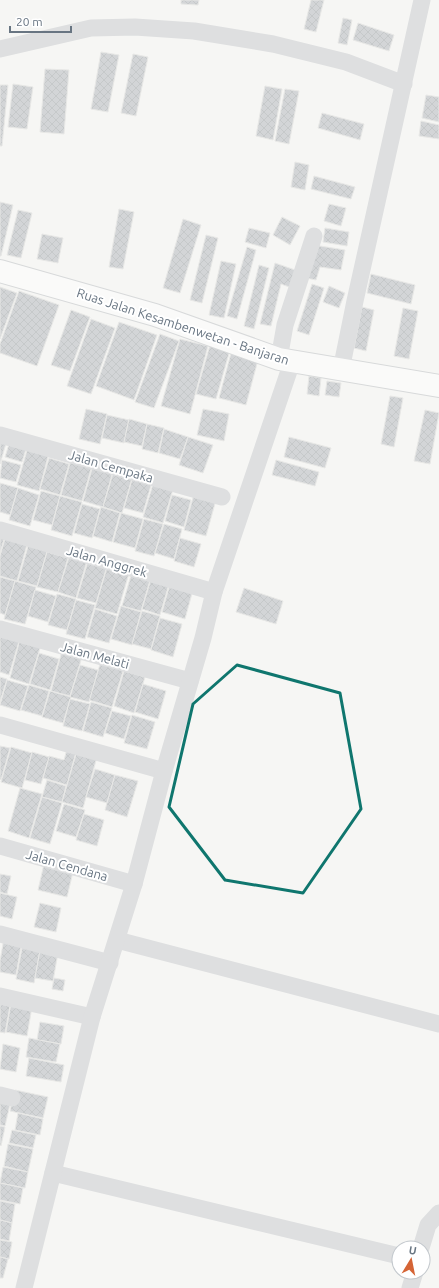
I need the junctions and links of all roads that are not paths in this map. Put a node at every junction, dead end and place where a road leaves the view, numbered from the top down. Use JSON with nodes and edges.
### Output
{"nodes":[{"id":1,"x":422,"y":0,"type":"edge"},
{"id":2,"x":0,"y":49,"type":"edge"},
{"id":3,"x":404,"y":84,"type":"junction"},
{"id":4,"x":314,"y":236,"type":"dead end"},
{"id":5,"x":0,"y":271,"type":"edge"},
{"id":6,"x":285,"y":360,"type":"junction"},
{"id":7,"x":342,"y":370,"type":"junction"},
{"id":8,"x":439,"y":386,"type":"edge"},
{"id":9,"x":0,"y":435,"type":"edge"},
{"id":10,"x":222,"y":497,"type":"dead end"},
{"id":11,"x":0,"y":530,"type":"edge"},
{"id":12,"x":214,"y":592,"type":"junction"},
{"id":13,"x":0,"y":629,"type":"edge"},
{"id":14,"x":190,"y":681,"type":"junction"},
{"id":15,"x":0,"y":725,"type":"edge"},
{"id":16,"x":164,"y":771,"type":"junction"},
{"id":17,"x":0,"y":846,"type":"edge"},
{"id":18,"x":134,"y":884,"type":"junction"},
{"id":19,"x":0,"y":934,"type":"edge"},
{"id":20,"x":118,"y":940,"type":"junction"},
{"id":21,"x":110,"y":963,"type":"junction"},
{"id":22,"x":0,"y":996,"type":"edge"},
{"id":23,"x":92,"y":1017,"type":"junction"},
{"id":24,"x":439,"y":1024,"type":"edge"},
{"id":25,"x":53,"y":1173,"type":"junction"},
{"id":26,"x":439,"y":1213,"type":"edge"},
{"id":27,"x":423,"y":1240,"type":"edge"},
{"id":28,"x":391,"y":1254,"type":"edge"},
{"id":29,"x":24,"y":1288,"type":"edge"}],
"edges":[{"from":1,"to":3,"type":"street"},
{"from":2,"to":3,"type":"street"},
{"from":3,"to":7,"type":"street"},
{"from":4,"to":6,"type":"street"},
{"from":5,"to":6,"type":"main road","name":"Ruas Jalan Kesambenwetan - Banjaran"},
{"from":6,"to":7,"type":"main road","name":"Ruas Jalan Kesambenwetan - Banjaran"},
{"from":6,"to":12,"type":"street"},
{"from":7,"to":8,"type":"main road","name":"Ruas Jalan Kesambenwetan - Banjaran"},
{"from":9,"to":10,"type":"street","name":"Jalan Cempaka"},
{"from":11,"to":12,"type":"street","name":"Jalan Anggrek"},
{"from":12,"to":14,"type":"street"},
{"from":13,"to":14,"type":"street","name":"Jalan Melati"},
{"from":14,"to":16,"type":"street"},
{"from":15,"to":16,"type":"street"},
{"from":16,"to":18,"type":"street"},
{"from":17,"to":18,"type":"street","name":"Jalan Cendana"},
{"from":18,"to":20,"type":"street"},
{"from":19,"to":21,"type":"street"},
{"from":20,"to":21,"type":"street"},
{"from":20,"to":24,"type":"street"},
{"from":21,"to":23,"type":"street"},
{"from":22,"to":23,"type":"street"},
{"from":23,"to":25,"type":"street"},
{"from":25,"to":28,"type":"street"},
{"from":25,"to":29,"type":"street"},
{"from":26,"to":27,"type":"street"}]}
